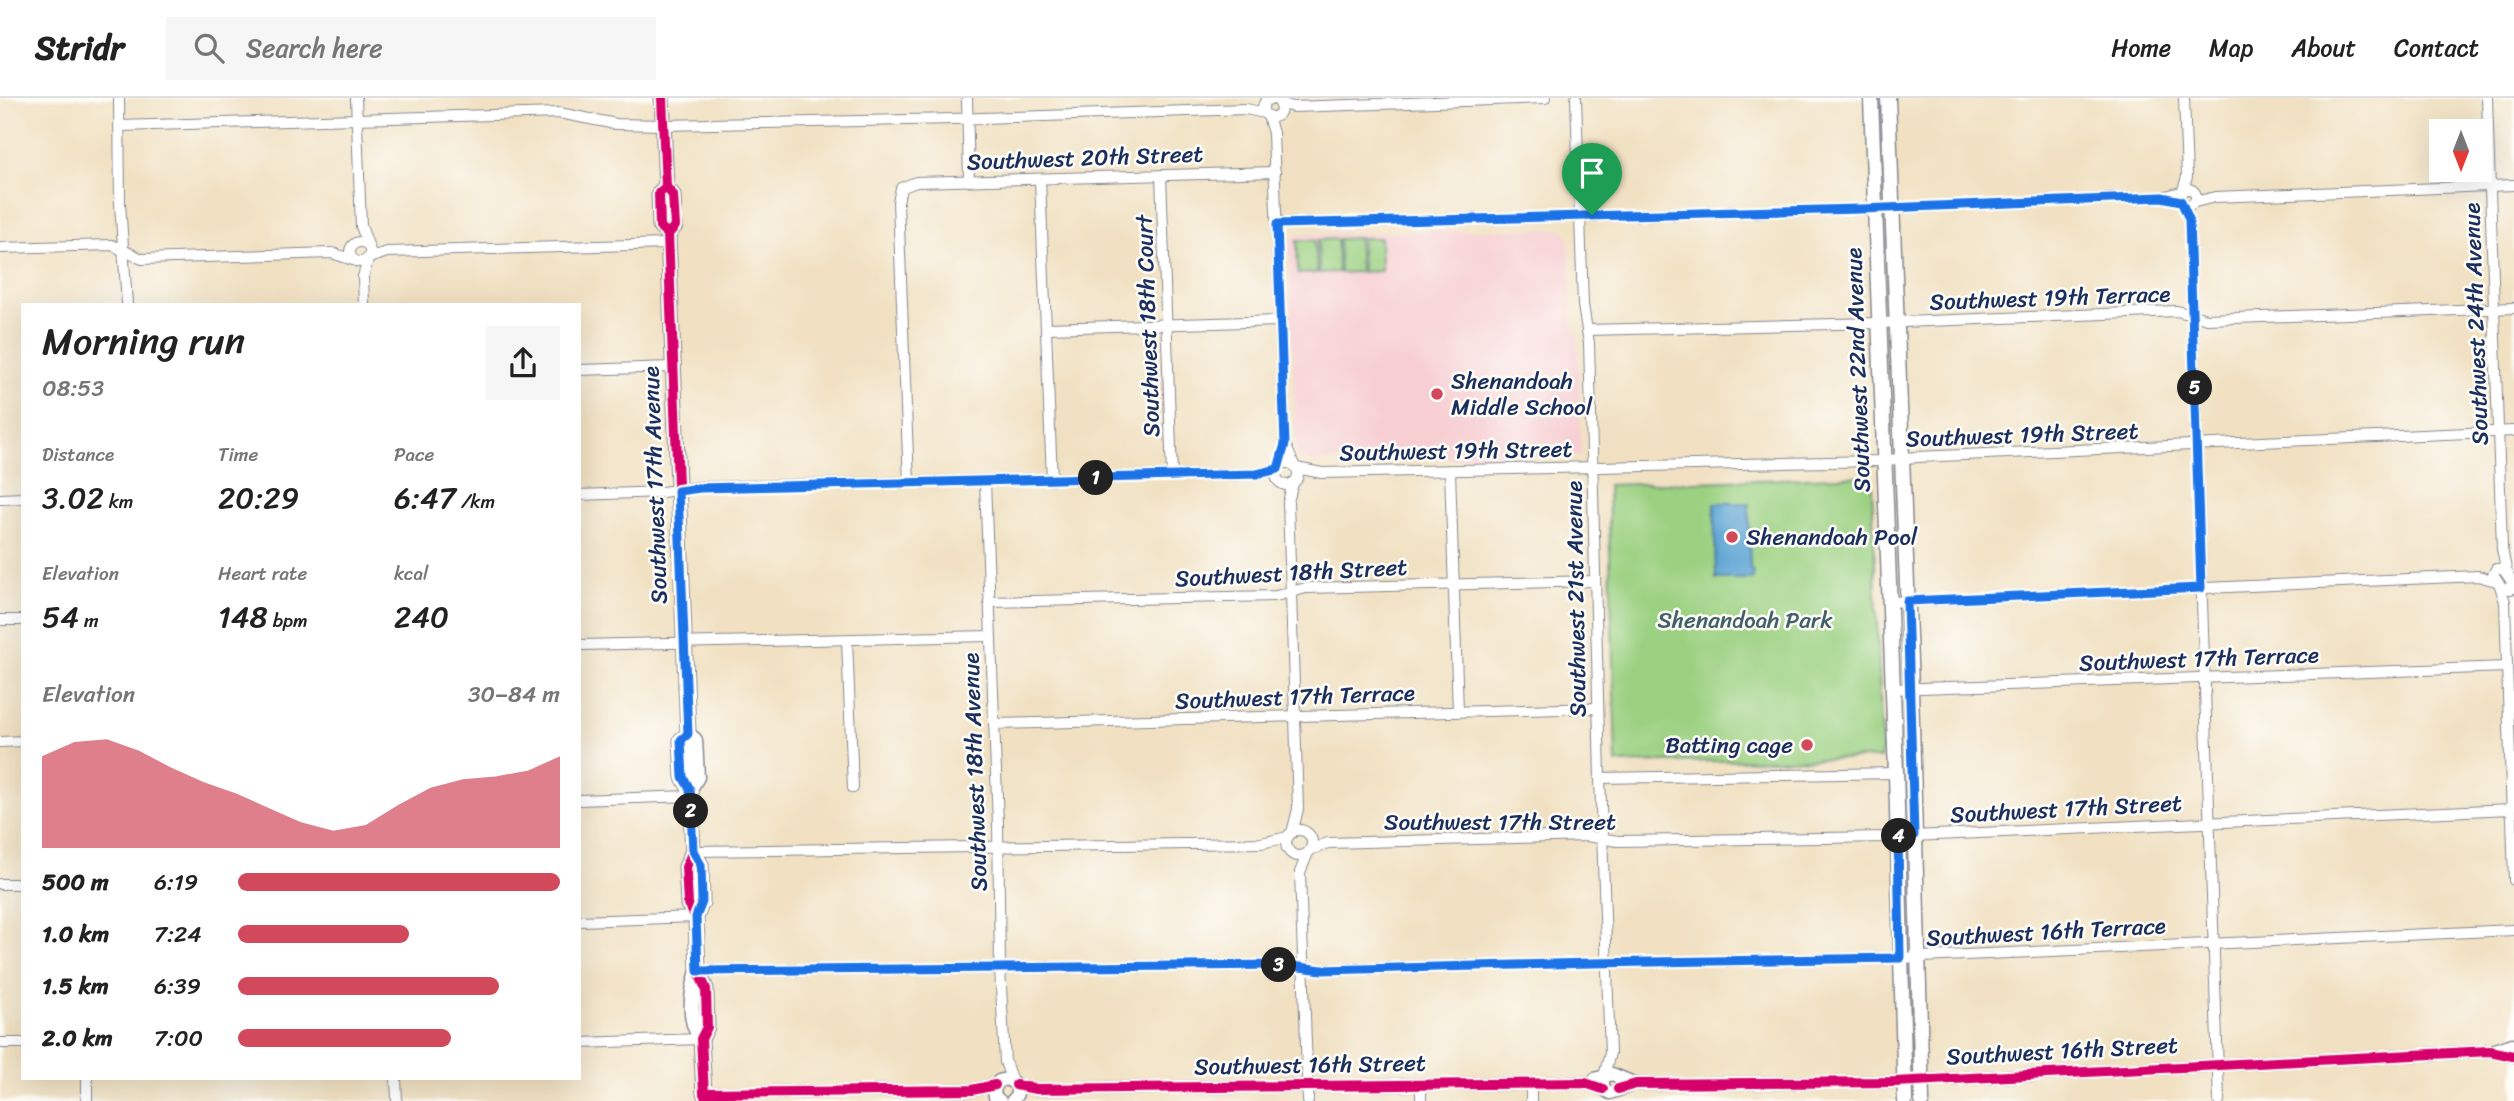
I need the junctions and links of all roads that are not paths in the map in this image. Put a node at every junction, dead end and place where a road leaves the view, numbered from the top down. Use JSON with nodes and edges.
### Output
{"nodes":[{"id":1,"x":119,"y":98,"type":"edge"},
{"id":2,"x":356,"y":98,"type":"edge"},
{"id":3,"x":663,"y":98,"type":"edge"},
{"id":4,"x":967,"y":98,"type":"edge"},
{"id":5,"x":1545,"y":98,"type":"edge"},
{"id":6,"x":1576,"y":98,"type":"edge"},
{"id":7,"x":1871,"y":98,"type":"edge"},
{"id":8,"x":1888,"y":98,"type":"edge"},
{"id":9,"x":2185,"y":98,"type":"edge"},
{"id":10,"x":2487,"y":98,"type":"edge"},
{"id":11,"x":1272,"y":106,"type":"edge"},
{"id":12,"x":356,"y":119,"type":"junction"},
{"id":13,"x":968,"y":119,"type":"junction"},
{"id":14,"x":663,"y":125,"type":"junction"},
{"id":15,"x":119,"y":126,"type":"junction"},
{"id":16,"x":1275,"y":172,"type":"junction"},
{"id":17,"x":1161,"y":175,"type":"junction"},
{"id":18,"x":1040,"y":179,"type":"junction"},
{"id":19,"x":970,"y":181,"type":"junction"},
{"id":20,"x":2514,"y":185,"type":"edge"},
{"id":21,"x":2490,"y":186,"type":"junction"},
{"id":22,"x":2188,"y":197,"type":"junction"},
{"id":23,"x":1875,"y":208,"type":"junction"},
{"id":24,"x":1891,"y":208,"type":"junction"},
{"id":25,"x":1581,"y":216,"type":"junction"},
{"id":26,"x":1277,"y":224,"type":"junction"},
{"id":27,"x":361,"y":227,"type":"junction"},
{"id":28,"x":668,"y":239,"type":"junction"},
{"id":29,"x":353,"y":245,"type":"junction"},
{"id":30,"x":368,"y":245,"type":"junction"},
{"id":31,"x":0,"y":248,"type":"edge"},
{"id":32,"x":125,"y":252,"type":"junction"},
{"id":33,"x":387,"y":252,"type":"junction"},
{"id":34,"x":332,"y":253,"type":"junction"},
{"id":35,"x":369,"y":259,"type":"junction"},
{"id":36,"x":354,"y":261,"type":"junction"},
{"id":37,"x":363,"y":277,"type":"junction"},
{"id":38,"x":127,"y":303,"type":"edge"},
{"id":39,"x":364,"y":303,"type":"edge"},
{"id":40,"x":2514,"y":308,"type":"edge"},
{"id":41,"x":2494,"y":309,"type":"junction"},
{"id":42,"x":2192,"y":315,"type":"junction"},
{"id":43,"x":1281,"y":321,"type":"junction"},
{"id":44,"x":1896,"y":322,"type":"junction"},
{"id":45,"x":1879,"y":323,"type":"junction"},
{"id":46,"x":1167,"y":324,"type":"junction"},
{"id":47,"x":1047,"y":328,"type":"junction"},
{"id":48,"x":1587,"y":330,"type":"junction"},
{"id":49,"x":673,"y":367,"type":"junction"},
{"id":50,"x":581,"y":370,"type":"edge"},
{"id":51,"x":2514,"y":431,"type":"edge"},
{"id":52,"x":2499,"y":432,"type":"junction"},
{"id":53,"x":1285,"y":444,"type":"junction"},
{"id":54,"x":2197,"y":446,"type":"junction"},
{"id":55,"x":1902,"y":459,"type":"junction"},
{"id":56,"x":1885,"y":460,"type":"junction"},
{"id":57,"x":1295,"y":466,"type":"junction"},
{"id":58,"x":1592,"y":467,"type":"junction"},
{"id":59,"x":1279,"y":468,"type":"junction"},
{"id":60,"x":1450,"y":470,"type":"junction"},
{"id":61,"x":1322,"y":473,"type":"junction"},
{"id":62,"x":1257,"y":474,"type":"junction"},
{"id":63,"x":1172,"y":476,"type":"junction"},
{"id":64,"x":1052,"y":480,"type":"junction"},
{"id":65,"x":985,"y":481,"type":"junction"},
{"id":66,"x":909,"y":482,"type":"junction"},
{"id":67,"x":1280,"y":482,"type":"junction"},
{"id":68,"x":1294,"y":482,"type":"junction"},
{"id":69,"x":678,"y":491,"type":"junction"},
{"id":70,"x":581,"y":495,"type":"edge"},
{"id":71,"x":21,"y":498,"type":"edge"},
{"id":72,"x":0,"y":499,"type":"edge"},
{"id":73,"x":1288,"y":502,"type":"junction"},
{"id":74,"x":1595,"y":581,"type":"junction"},
{"id":75,"x":2505,"y":581,"type":"edge"},
{"id":76,"x":1453,"y":584,"type":"junction"},
{"id":77,"x":2201,"y":588,"type":"junction"},
{"id":78,"x":1292,"y":592,"type":"junction"},
{"id":79,"x":1907,"y":601,"type":"junction"},
{"id":80,"x":989,"y":602,"type":"junction"},
{"id":81,"x":1890,"y":602,"type":"junction"},
{"id":82,"x":0,"y":620,"type":"edge"},
{"id":83,"x":21,"y":620,"type":"edge"},
{"id":84,"x":990,"y":636,"type":"junction"},
{"id":85,"x":847,"y":640,"type":"junction"},
{"id":86,"x":684,"y":643,"type":"junction"},
{"id":87,"x":581,"y":645,"type":"edge"},
{"id":88,"x":2507,"y":667,"type":"junction"},
{"id":89,"x":2204,"y":678,"type":"junction"},
{"id":90,"x":1911,"y":688,"type":"junction"},
{"id":91,"x":1893,"y":689,"type":"junction"},
{"id":92,"x":1598,"y":708,"type":"junction"},
{"id":93,"x":1458,"y":712,"type":"junction"},
{"id":94,"x":1296,"y":716,"type":"junction"},
{"id":95,"x":994,"y":724,"type":"junction"},
{"id":96,"x":21,"y":741,"type":"edge"},
{"id":97,"x":0,"y":742,"type":"edge"},
{"id":98,"x":2512,"y":742,"type":"edge"},
{"id":99,"x":1896,"y":773,"type":"junction"},
{"id":100,"x":1600,"y":778,"type":"junction"},
{"id":101,"x":853,"y":788,"type":"dead end"},
{"id":102,"x":690,"y":792,"type":"junction"},
{"id":103,"x":581,"y":800,"type":"edge"},
{"id":104,"x":1298,"y":809,"type":"junction"},
{"id":105,"x":2511,"y":809,"type":"junction"},
{"id":106,"x":2209,"y":822,"type":"junction"},
{"id":107,"x":1290,"y":835,"type":"junction"},
{"id":108,"x":1309,"y":835,"type":"junction"},
{"id":109,"x":1914,"y":835,"type":"junction"},
{"id":110,"x":1898,"y":836,"type":"junction"},
{"id":111,"x":1602,"y":839,"type":"junction"},
{"id":112,"x":1266,"y":843,"type":"junction"},
{"id":113,"x":1328,"y":843,"type":"junction"},
{"id":114,"x":997,"y":847,"type":"junction"},
{"id":115,"x":693,"y":851,"type":"junction"},
{"id":116,"x":1290,"y":852,"type":"junction"},
{"id":117,"x":1309,"y":852,"type":"junction"},
{"id":118,"x":1300,"y":872,"type":"junction"},
{"id":119,"x":2514,"y":880,"type":"edge"},
{"id":120,"x":0,"y":884,"type":"edge"},
{"id":121,"x":21,"y":884,"type":"edge"},
{"id":122,"x":696,"y":917,"type":"junction"},
{"id":123,"x":581,"y":921,"type":"edge"},
{"id":124,"x":2514,"y":930,"type":"edge"},
{"id":125,"x":2214,"y":944,"type":"junction"},
{"id":126,"x":1900,"y":958,"type":"junction"},
{"id":127,"x":1917,"y":958,"type":"junction"},
{"id":128,"x":1607,"y":963,"type":"junction"},
{"id":129,"x":1000,"y":968,"type":"junction"},
{"id":130,"x":1304,"y":968,"type":"junction"},
{"id":131,"x":698,"y":971,"type":"junction"},
{"id":132,"x":701,"y":1039,"type":"junction"},
{"id":133,"x":0,"y":1043,"type":"edge"},
{"id":134,"x":21,"y":1043,"type":"edge"},
{"id":135,"x":581,"y":1043,"type":"edge"},
{"id":136,"x":2513,"y":1050,"type":"edge"},
{"id":137,"x":2218,"y":1064,"type":"junction"},
{"id":138,"x":1921,"y":1079,"type":"junction"},
{"id":139,"x":87,"y":1080,"type":"edge"},
{"id":140,"x":396,"y":1080,"type":"edge"},
{"id":141,"x":1904,"y":1081,"type":"junction"},
{"id":142,"x":1531,"y":1083,"type":"junction"},
{"id":143,"x":1421,"y":1085,"type":"junction"},
{"id":144,"x":1308,"y":1086,"type":"junction"},
{"id":145,"x":1611,"y":1087,"type":"edge"},
{"id":146,"x":1007,"y":1093,"type":"edge"},
{"id":147,"x":704,"y":1098,"type":"edge"},
{"id":148,"x":87,"y":1101,"type":"edge"},
{"id":149,"x":397,"y":1101,"type":"edge"},
{"id":150,"x":1308,"y":1101,"type":"edge"},
{"id":151,"x":1421,"y":1101,"type":"edge"},
{"id":152,"x":1531,"y":1101,"type":"edge"},
{"id":153,"x":1905,"y":1101,"type":"edge"},
{"id":154,"x":1922,"y":1101,"type":"edge"},
{"id":155,"x":2218,"y":1101,"type":"edge"}],
"edges":[{"from":1,"to":15,"type":"street"},
{"from":2,"to":12,"type":"street"},
{"from":3,"to":14,"type":"main road","name":"Southwest 17th Avenue"},
{"from":4,"to":13,"type":"street"},
{"from":5,"to":11,"type":"street"},
{"from":6,"to":25,"type":"street","name":"Southwest 21st Avenue"},
{"from":7,"to":23,"type":"main road","name":"Southwest 22nd Avenue"},
{"from":8,"to":24,"type":"main road","name":"Southwest 22nd Avenue"},
{"from":9,"to":22,"type":"street"},
{"from":10,"to":21,"type":"street","name":"Southwest 24th Avenue"},
{"from":11,"to":13,"type":"street"},
{"from":11,"to":16,"type":"street"},
{"from":12,"to":14,"type":"street"},
{"from":12,"to":15,"type":"street"},
{"from":12,"to":27,"type":"street"},
{"from":13,"to":14,"type":"street"},
{"from":13,"to":19,"type":"street"},
{"from":14,"to":28,"type":"main road","name":"Southwest 17th Avenue"},
{"from":15,"to":32,"type":"street"},
{"from":16,"to":17,"type":"street","name":"Southwest 20th Street"},
{"from":16,"to":26,"type":"street"},
{"from":17,"to":18,"type":"street","name":"Southwest 20th Street"},
{"from":17,"to":46,"type":"street","name":"Southwest 18th Court"},
{"from":18,"to":19,"type":"street","name":"Southwest 20th Street"},
{"from":18,"to":47,"type":"street"},
{"from":19,"to":66,"type":"street","name":"Southwest 20th Street"},
{"from":20,"to":21,"type":"street"},
{"from":21,"to":22,"type":"street"},
{"from":21,"to":41,"type":"street","name":"Southwest 24th Avenue"},
{"from":22,"to":24,"type":"street"},
{"from":22,"to":42,"type":"street"},
{"from":23,"to":24,"type":"street"},
{"from":23,"to":25,"type":"street"},
{"from":23,"to":45,"type":"main road","name":"Southwest 22nd Avenue"},
{"from":24,"to":44,"type":"main road","name":"Southwest 22nd Avenue"},
{"from":25,"to":26,"type":"street"},
{"from":25,"to":48,"type":"street","name":"Southwest 21st Avenue"},
{"from":26,"to":43,"type":"street"},
{"from":27,"to":29,"type":"street"},
{"from":27,"to":30,"type":"street"},
{"from":28,"to":33,"type":"street"},
{"from":28,"to":49,"type":"main road","name":"Southwest 17th Avenue"},
{"from":29,"to":30,"type":"street"},
{"from":29,"to":34,"type":"street"},
{"from":29,"to":36,"type":"street"},
{"from":30,"to":33,"type":"street"},
{"from":30,"to":35,"type":"street"},
{"from":31,"to":32,"type":"street"},
{"from":32,"to":34,"type":"street"},
{"from":32,"to":38,"type":"street"},
{"from":33,"to":35,"type":"street"},
{"from":34,"to":36,"type":"street"},
{"from":35,"to":36,"type":"street"},
{"from":35,"to":37,"type":"street"},
{"from":36,"to":37,"type":"street"},
{"from":37,"to":39,"type":"street"},
{"from":40,"to":41,"type":"street","name":"Southwest 19th Terrace"},
{"from":41,"to":42,"type":"street","name":"Southwest 19th Terrace"},
{"from":41,"to":52,"type":"street","name":"Southwest 24th Avenue"},
{"from":42,"to":44,"type":"street","name":"Southwest 19th Terrace"},
{"from":42,"to":54,"type":"street"},
{"from":43,"to":46,"type":"street"},
{"from":43,"to":53,"type":"street"},
{"from":44,"to":45,"type":"street","name":"Southwest 19th Terrace"},
{"from":44,"to":55,"type":"main road","name":"Southwest 22nd Avenue"},
{"from":45,"to":48,"type":"street","name":"Southwest 19th Terrace"},
{"from":45,"to":56,"type":"main road","name":"Southwest 22nd Avenue"},
{"from":46,"to":47,"type":"street"},
{"from":46,"to":63,"type":"street","name":"Southwest 18th Court"},
{"from":47,"to":64,"type":"street"},
{"from":48,"to":58,"type":"street","name":"Southwest 21st Avenue"},
{"from":49,"to":50,"type":"street"},
{"from":49,"to":69,"type":"main road","name":"Southwest 17th Avenue"},
{"from":51,"to":52,"type":"street","name":"Southwest 19th Street"},
{"from":52,"to":54,"type":"street","name":"Southwest 19th Street"},
{"from":52,"to":75,"type":"street","name":"Southwest 24th Avenue"},
{"from":53,"to":57,"type":"street"},
{"from":53,"to":59,"type":"street"},
{"from":54,"to":55,"type":"street","name":"Southwest 19th Street"},
{"from":54,"to":77,"type":"street"},
{"from":55,"to":56,"type":"street","name":"Southwest 19th Street"},
{"from":55,"to":79,"type":"main road","name":"Southwest 22nd Avenue"},
{"from":56,"to":58,"type":"street","name":"Southwest 19th Street"},
{"from":56,"to":81,"type":"main road","name":"Southwest 22nd Avenue"},
{"from":57,"to":59,"type":"street"},
{"from":57,"to":61,"type":"street","name":"Southwest 19th Street"},
{"from":57,"to":68,"type":"street"},
{"from":58,"to":60,"type":"street","name":"Southwest 19th Street"},
{"from":58,"to":74,"type":"street","name":"Southwest 21st Avenue"},
{"from":59,"to":62,"type":"street"},
{"from":59,"to":67,"type":"street"},
{"from":60,"to":61,"type":"street","name":"Southwest 19th Street"},
{"from":60,"to":76,"type":"street"},
{"from":61,"to":68,"type":"street","name":"Southwest 19th Street"},
{"from":62,"to":63,"type":"street"},
{"from":62,"to":67,"type":"street"},
{"from":63,"to":64,"type":"street"},
{"from":64,"to":65,"type":"street"},
{"from":65,"to":66,"type":"street"},
{"from":65,"to":80,"type":"street","name":"Southwest 18th Avenue"},
{"from":66,"to":69,"type":"street"},
{"from":67,"to":68,"type":"street"},
{"from":67,"to":73,"type":"street"},
{"from":68,"to":73,"type":"street"},
{"from":69,"to":70,"type":"street"},
{"from":69,"to":86,"type":"main road","name":"Southwest 17th Avenue"},
{"from":71,"to":72,"type":"street"},
{"from":73,"to":78,"type":"street"},
{"from":74,"to":76,"type":"street","name":"Southwest 18th Street"},
{"from":74,"to":92,"type":"street","name":"Southwest 21st Avenue"},
{"from":75,"to":77,"type":"street"},
{"from":75,"to":88,"type":"street"},
{"from":76,"to":78,"type":"street","name":"Southwest 18th Street"},
{"from":76,"to":93,"type":"street"},
{"from":77,"to":79,"type":"street"},
{"from":77,"to":89,"type":"street"},
{"from":78,"to":80,"type":"street","name":"Southwest 18th Street"},
{"from":78,"to":94,"type":"street"},
{"from":79,"to":81,"type":"street"},
{"from":79,"to":90,"type":"main road","name":"Southwest 22nd Avenue"},
{"from":80,"to":84,"type":"street","name":"Southwest 18th Avenue"},
{"from":81,"to":91,"type":"main road","name":"Southwest 22nd Avenue"},
{"from":82,"to":83,"type":"street"},
{"from":84,"to":85,"type":"street"},
{"from":84,"to":95,"type":"street","name":"Southwest 18th Avenue"},
{"from":85,"to":86,"type":"street"},
{"from":85,"to":101,"type":"street"},
{"from":86,"to":87,"type":"street"},
{"from":86,"to":102,"type":"main road","name":"Southwest 17th Avenue"},
{"from":88,"to":89,"type":"street","name":"Southwest 17th Terrace"},
{"from":88,"to":98,"type":"street"},
{"from":89,"to":90,"type":"street","name":"Southwest 17th Terrace"},
{"from":89,"to":106,"type":"street"},
{"from":90,"to":91,"type":"street","name":"Southwest 17th Terrace"},
{"from":90,"to":109,"type":"main road","name":"Southwest 22nd Avenue"},
{"from":91,"to":99,"type":"main road","name":"Southwest 22nd Avenue"},
{"from":92,"to":93,"type":"street","name":"Southwest 17th Terrace"},
{"from":92,"to":100,"type":"street","name":"Southwest 21st Avenue"},
{"from":93,"to":94,"type":"street","name":"Southwest 17th Terrace"},
{"from":94,"to":95,"type":"street","name":"Southwest 17th Terrace"},
{"from":94,"to":104,"type":"street"},
{"from":95,"to":114,"type":"street","name":"Southwest 18th Avenue"},
{"from":96,"to":97,"type":"street"},
{"from":98,"to":105,"type":"street"},
{"from":99,"to":100,"type":"street"},
{"from":99,"to":110,"type":"main road","name":"Southwest 22nd Avenue"},
{"from":100,"to":111,"type":"street","name":"Southwest 21st Avenue"},
{"from":102,"to":103,"type":"street"},
{"from":102,"to":115,"type":"main road","name":"Southwest 17th Avenue"},
{"from":104,"to":107,"type":"street"},
{"from":104,"to":108,"type":"street"},
{"from":105,"to":106,"type":"street","name":"Southwest 17th Street"},
{"from":105,"to":119,"type":"street"},
{"from":106,"to":109,"type":"street","name":"Southwest 17th Street"},
{"from":106,"to":125,"type":"street"},
{"from":107,"to":108,"type":"street"},
{"from":107,"to":112,"type":"street"},
{"from":107,"to":116,"type":"street"},
{"from":108,"to":113,"type":"street","name":"Southwest 17th Street"},
{"from":108,"to":117,"type":"street"},
{"from":109,"to":110,"type":"street","name":"Southwest 17th Street"},
{"from":109,"to":127,"type":"main road","name":"Southwest 22nd Avenue"},
{"from":110,"to":111,"type":"street","name":"Southwest 17th Street"},
{"from":110,"to":126,"type":"main road","name":"Southwest 22nd Avenue"},
{"from":111,"to":113,"type":"street","name":"Southwest 17th Street"},
{"from":111,"to":128,"type":"street","name":"Southwest 21st Avenue"},
{"from":112,"to":114,"type":"street"},
{"from":112,"to":116,"type":"street"},
{"from":113,"to":117,"type":"street","name":"Southwest 17th Street"},
{"from":114,"to":115,"type":"street"},
{"from":114,"to":129,"type":"street","name":"Southwest 18th Avenue"},
{"from":115,"to":122,"type":"main road","name":"Southwest 17th Avenue"},
{"from":116,"to":117,"type":"street"},
{"from":116,"to":118,"type":"street"},
{"from":117,"to":118,"type":"street"},
{"from":118,"to":130,"type":"street"},
{"from":120,"to":121,"type":"street"},
{"from":122,"to":123,"type":"street"},
{"from":122,"to":131,"type":"main road","name":"Southwest 17th Avenue"},
{"from":124,"to":125,"type":"street","name":"Southwest 16th Terrace"},
{"from":125,"to":127,"type":"street","name":"Southwest 16th Terrace"},
{"from":125,"to":137,"type":"street"},
{"from":126,"to":127,"type":"street","name":"Southwest 16th Terrace"},
{"from":126,"to":128,"type":"street","name":"Southwest 16th Terrace"},
{"from":126,"to":141,"type":"main road","name":"Southwest 22nd Avenue"},
{"from":127,"to":138,"type":"main road","name":"Southwest 22nd Avenue"},
{"from":128,"to":130,"type":"street","name":"Southwest 16th Terrace"},
{"from":128,"to":145,"type":"street","name":"Southwest 21st Avenue"},
{"from":129,"to":130,"type":"street","name":"Southwest 16th Terrace"},
{"from":129,"to":131,"type":"street","name":"Southwest 16th Terrace"},
{"from":129,"to":146,"type":"street","name":"Southwest 18th Avenue"},
{"from":130,"to":144,"type":"street"},
{"from":131,"to":132,"type":"main road","name":"Southwest 17th Avenue"},
{"from":132,"to":135,"type":"street"},
{"from":132,"to":147,"type":"main road","name":"Southwest 17th Avenue"},
{"from":133,"to":134,"type":"street"},
{"from":136,"to":137,"type":"street","name":"Southwest 16th Street"},
{"from":137,"to":138,"type":"street","name":"Southwest 16th Street"},
{"from":137,"to":155,"type":"street"},
{"from":138,"to":141,"type":"street","name":"Southwest 16th Street"},
{"from":138,"to":154,"type":"main road","name":"Southwest 22nd Avenue"},
{"from":139,"to":148,"type":"street"},
{"from":140,"to":149,"type":"street"},
{"from":141,"to":145,"type":"street","name":"Southwest 16th Street"},
{"from":141,"to":153,"type":"main road","name":"Southwest 22nd Avenue"},
{"from":142,"to":143,"type":"street","name":"Southwest 16th Street"},
{"from":142,"to":145,"type":"street","name":"Southwest 16th Street"},
{"from":142,"to":152,"type":"street"},
{"from":143,"to":144,"type":"street","name":"Southwest 16th Street"},
{"from":143,"to":151,"type":"street"},
{"from":144,"to":146,"type":"street","name":"Southwest 16th Street"},
{"from":144,"to":150,"type":"street"},
{"from":146,"to":147,"type":"street","name":"Southwest 16th Street"}]}
